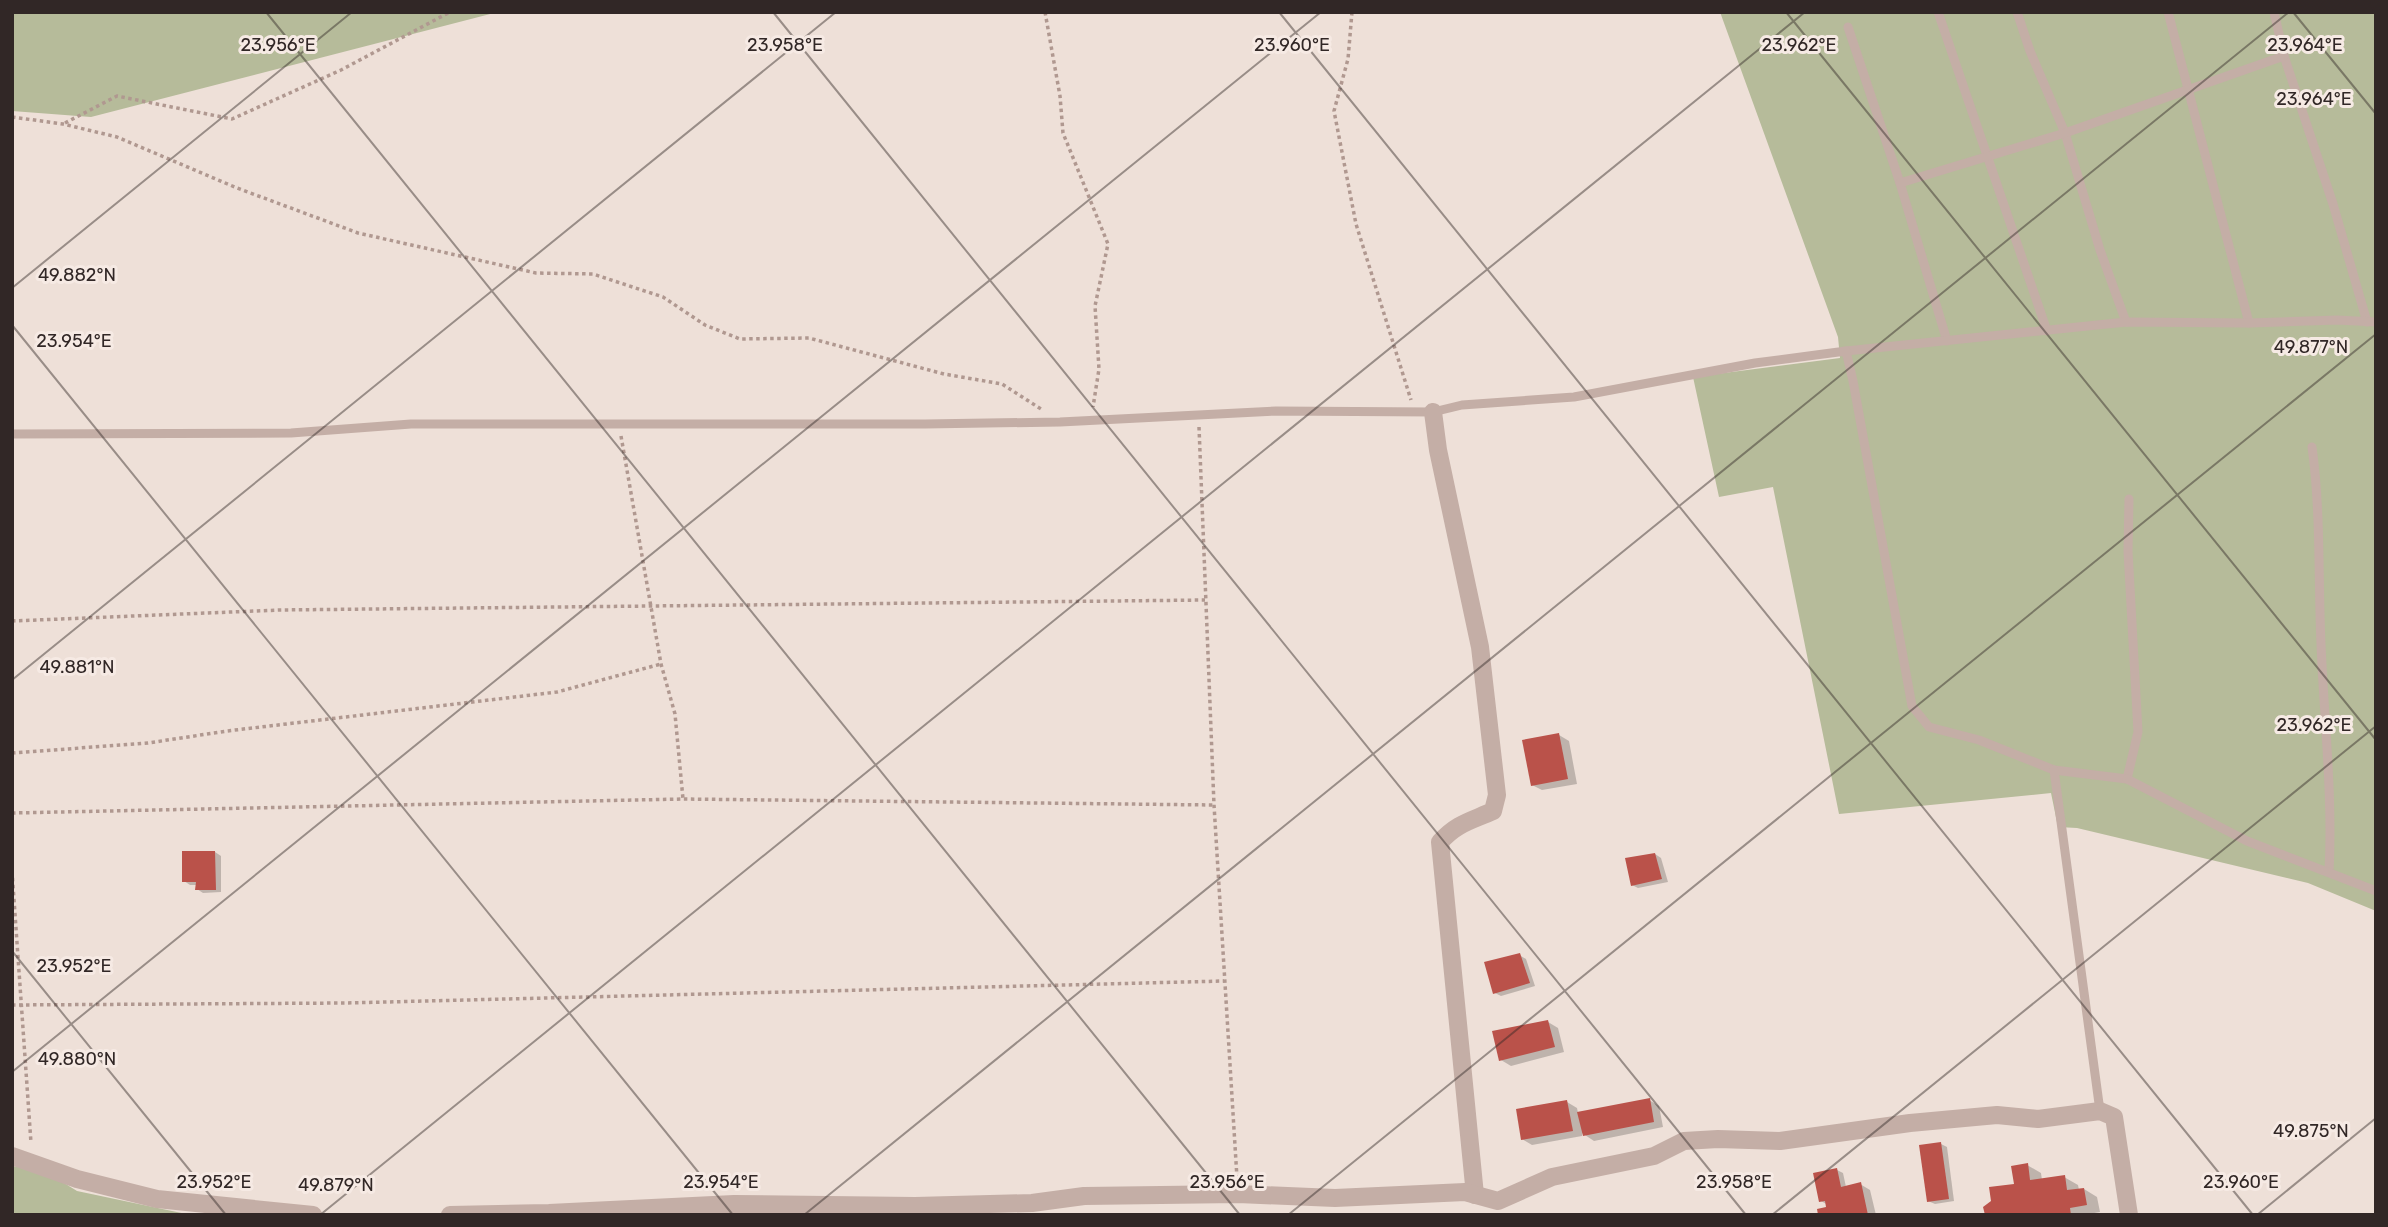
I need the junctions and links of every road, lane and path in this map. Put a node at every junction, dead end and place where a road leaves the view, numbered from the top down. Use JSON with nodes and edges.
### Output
{"nodes":[{"id":1,"x":450,"y":12,"type":"edge"},
{"id":2,"x":1045,"y":12,"type":"edge"},
{"id":3,"x":1352,"y":12,"type":"edge"},
{"id":4,"x":1938,"y":12,"type":"edge"},
{"id":5,"x":2017,"y":12,"type":"edge"},
{"id":6,"x":2168,"y":12,"type":"edge"},
{"id":7,"x":2274,"y":12,"type":"edge"},
{"id":8,"x":1848,"y":27,"type":"dead end"},
{"id":9,"x":2284,"y":55,"type":"junction"},
{"id":10,"x":2188,"y":88,"type":"junction"},
{"id":11,"x":12,"y":117,"type":"edge"},
{"id":12,"x":63,"y":124,"type":"junction"},
{"id":13,"x":2065,"y":133,"type":"junction"},
{"id":14,"x":1987,"y":156,"type":"junction"},
{"id":15,"x":1900,"y":183,"type":"junction"},
{"id":16,"x":2126,"y":322,"type":"junction"},
{"id":17,"x":2371,"y":322,"type":"edge"},
{"id":18,"x":2249,"y":323,"type":"junction"},
{"id":19,"x":2046,"y":331,"type":"junction"},
{"id":20,"x":1947,"y":341,"type":"junction"},
{"id":21,"x":1846,"y":351,"type":"junction"},
{"id":22,"x":1414,"y":412,"type":"junction"},
{"id":23,"x":1433,"y":412,"type":"junction"},
{"id":24,"x":1198,"y":415,"type":"junction"},
{"id":25,"x":1090,"y":420,"type":"junction"},
{"id":26,"x":1060,"y":422,"type":"junction"},
{"id":27,"x":619,"y":423,"type":"junction"},
{"id":28,"x":12,"y":434,"type":"edge"},
{"id":29,"x":2312,"y":447,"type":"dead end"},
{"id":30,"x":2129,"y":499,"type":"dead end"},
{"id":31,"x":1205,"y":600,"type":"junction"},
{"id":32,"x":651,"y":605,"type":"junction"},
{"id":33,"x":12,"y":621,"type":"edge"},
{"id":34,"x":661,"y":664,"type":"junction"},
{"id":35,"x":12,"y":753,"type":"edge"},
{"id":36,"x":2054,"y":770,"type":"junction"},
{"id":37,"x":2127,"y":779,"type":"junction"},
{"id":38,"x":683,"y":799,"type":"junction"},
{"id":39,"x":1214,"y":805,"type":"junction"},
{"id":40,"x":12,"y":814,"type":"edge"},
{"id":41,"x":12,"y":871,"type":"edge"},
{"id":42,"x":2329,"y":872,"type":"junction"},
{"id":43,"x":2376,"y":891,"type":"edge"},
{"id":44,"x":1224,"y":981,"type":"junction"},
{"id":45,"x":12,"y":1005,"type":"edge"},
{"id":46,"x":21,"y":1005,"type":"junction"},
{"id":47,"x":2100,"y":1111,"type":"junction"},
{"id":48,"x":12,"y":1156,"type":"edge"},
{"id":49,"x":32,"y":1163,"type":"junction"},
{"id":50,"x":1238,"y":1194,"type":"junction"},
{"id":51,"x":1475,"y":1195,"type":"junction"},
{"id":52,"x":1498,"y":1208,"type":"edge"},
{"id":53,"x":313,"y":1215,"type":"edge"},
{"id":54,"x":450,"y":1215,"type":"edge"},
{"id":55,"x":2129,"y":1215,"type":"edge"}],
"edges":[{"from":1,"to":12,"type":"path"},
{"from":2,"to":25,"type":"path"},
{"from":3,"to":22,"type":"path"},
{"from":4,"to":14,"type":"lane"},
{"from":5,"to":13,"type":"lane"},
{"from":6,"to":10,"type":"lane"},
{"from":7,"to":9,"type":"lane"},
{"from":8,"to":15,"type":"lane"},
{"from":9,"to":10,"type":"lane"},
{"from":9,"to":17,"type":"lane"},
{"from":10,"to":13,"type":"lane"},
{"from":10,"to":18,"type":"lane"},
{"from":11,"to":12,"type":"path"},
{"from":12,"to":26,"type":"path"},
{"from":13,"to":14,"type":"lane"},
{"from":13,"to":16,"type":"lane"},
{"from":14,"to":15,"type":"lane"},
{"from":14,"to":19,"type":"lane"},
{"from":15,"to":20,"type":"lane"},
{"from":16,"to":18,"type":"lane"},
{"from":16,"to":19,"type":"lane"},
{"from":17,"to":18,"type":"lane"},
{"from":19,"to":20,"type":"lane"},
{"from":20,"to":21,"type":"lane"},
{"from":21,"to":23,"type":"lane"},
{"from":21,"to":36,"type":"lane"},
{"from":22,"to":23,"type":"lane"},
{"from":22,"to":24,"type":"lane"},
{"from":23,"to":51,"type":"street"},
{"from":24,"to":25,"type":"lane"},
{"from":24,"to":31,"type":"path"},
{"from":25,"to":26,"type":"lane"},
{"from":26,"to":27,"type":"lane"},
{"from":27,"to":28,"type":"lane"},
{"from":27,"to":32,"type":"path"},
{"from":29,"to":42,"type":"lane"},
{"from":30,"to":37,"type":"lane"},
{"from":31,"to":32,"type":"path"},
{"from":31,"to":39,"type":"path"},
{"from":32,"to":33,"type":"path"},
{"from":32,"to":34,"type":"path"},
{"from":34,"to":35,"type":"path"},
{"from":34,"to":38,"type":"path"},
{"from":36,"to":37,"type":"lane"},
{"from":36,"to":47,"type":"lane"},
{"from":37,"to":42,"type":"lane"},
{"from":38,"to":39,"type":"path"},
{"from":38,"to":40,"type":"path"},
{"from":39,"to":44,"type":"path"},
{"from":41,"to":46,"type":"path"},
{"from":42,"to":43,"type":"lane"},
{"from":44,"to":46,"type":"path"},
{"from":44,"to":50,"type":"path"},
{"from":45,"to":46,"type":"path"},
{"from":46,"to":49,"type":"path"},
{"from":47,"to":52,"type":"street"},
{"from":47,"to":55,"type":"street"},
{"from":48,"to":49,"type":"street"},
{"from":49,"to":53,"type":"street"},
{"from":50,"to":51,"type":"street"},
{"from":50,"to":54,"type":"street"},
{"from":51,"to":52,"type":"street"}]}
